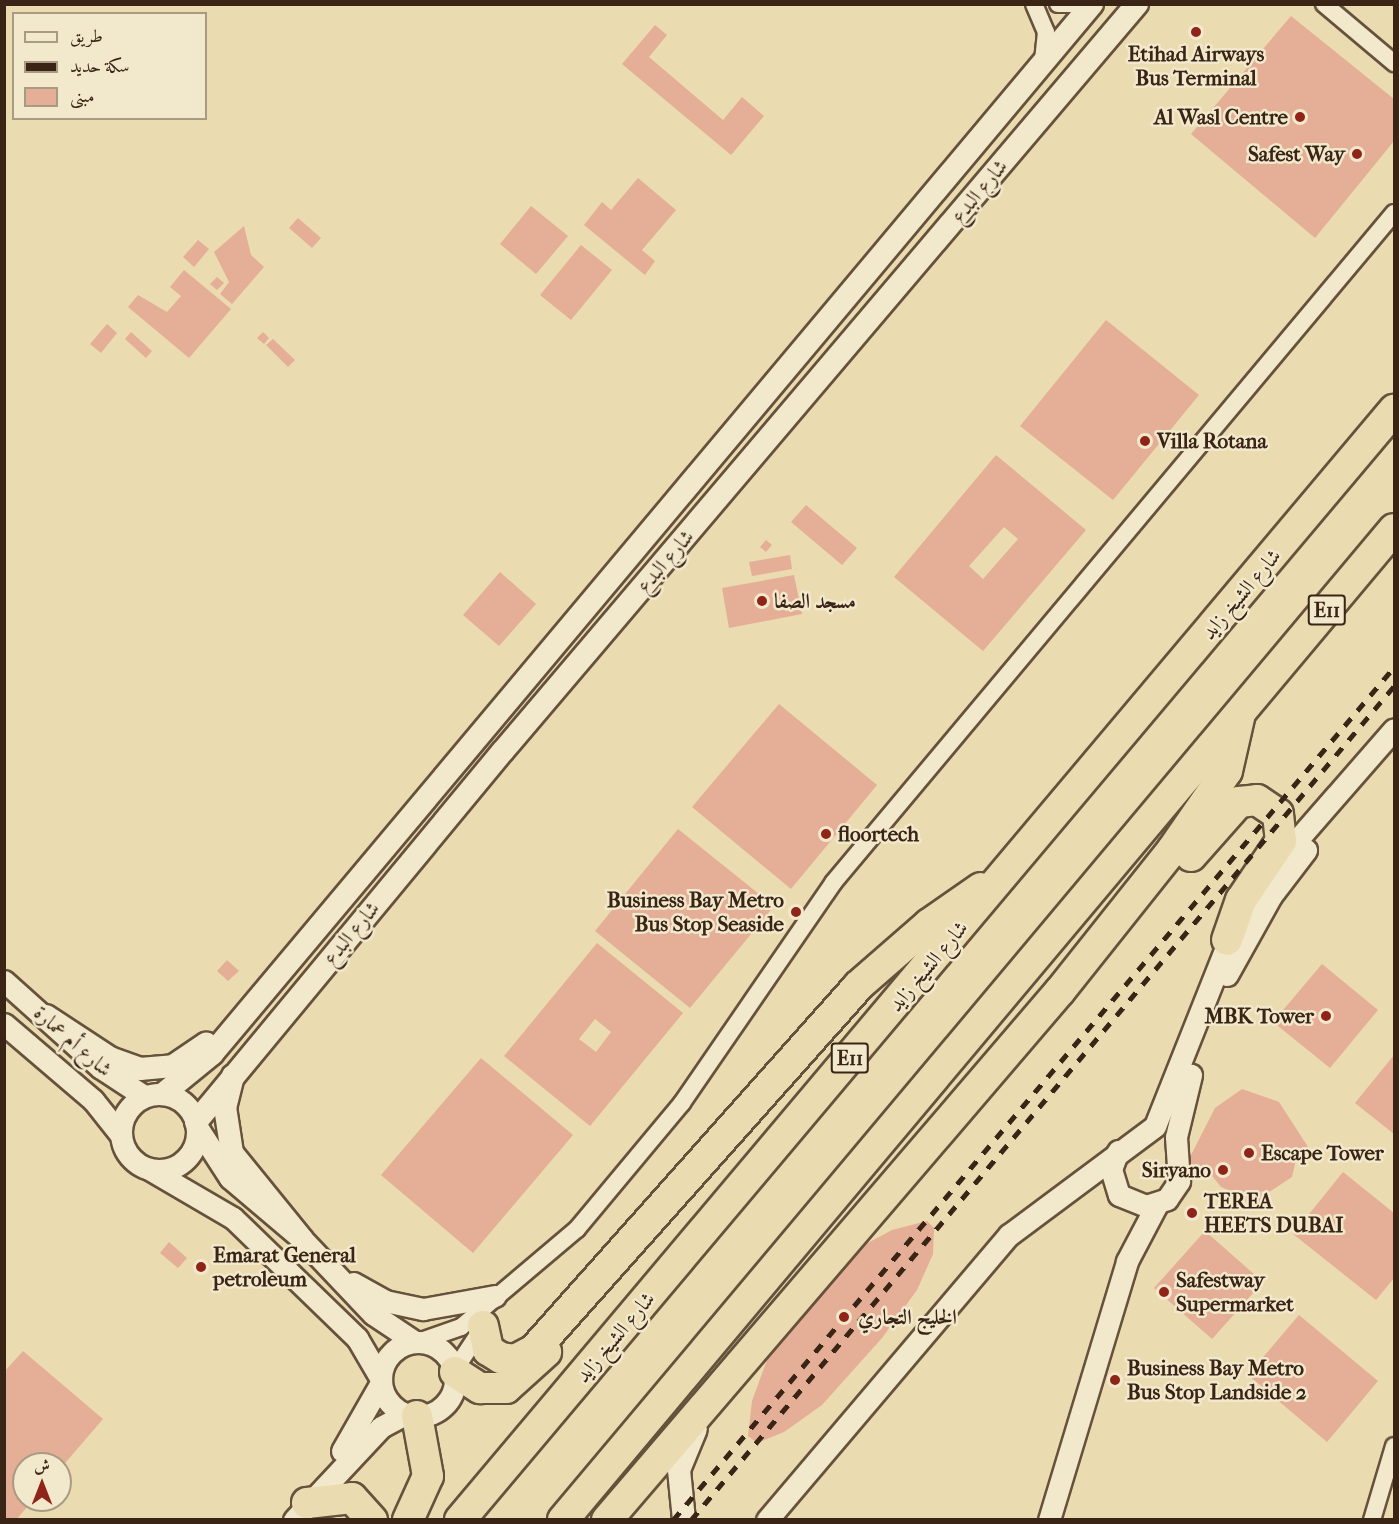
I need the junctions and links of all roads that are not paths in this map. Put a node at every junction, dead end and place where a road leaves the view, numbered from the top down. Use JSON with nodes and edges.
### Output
{"nodes":[{"id":1,"x":1034,"y":4,"type":"edge"},
{"id":2,"x":1058,"y":4,"type":"edge"},
{"id":3,"x":1075,"y":4,"type":"edge"},
{"id":4,"x":1092,"y":4,"type":"edge"},
{"id":5,"x":1137,"y":4,"type":"edge"},
{"id":6,"x":1324,"y":4,"type":"edge"},
{"id":7,"x":1043,"y":62,"type":"junction"},
{"id":8,"x":1395,"y":63,"type":"edge"},
{"id":9,"x":1395,"y":213,"type":"edge"},
{"id":10,"x":1395,"y":410,"type":"edge"},
{"id":11,"x":649,"y":527,"type":"junction"},
{"id":12,"x":1395,"y":529,"type":"edge"},
{"id":13,"x":606,"y":628,"type":"junction"},
{"id":14,"x":1241,"y":713,"type":"junction"},
{"id":15,"x":1395,"y":729,"type":"edge"},
{"id":16,"x":1395,"y":739,"type":"edge"},
{"id":17,"x":1007,"y":872,"type":"junction"},
{"id":18,"x":1227,"y":940,"type":"junction"},
{"id":19,"x":4,"y":981,"type":"edge"},
{"id":20,"x":1060,"y":992,"type":"junction"},
{"id":21,"x":255,"y":998,"type":"junction"},
{"id":22,"x":46,"y":1016,"type":"junction"},
{"id":23,"x":4,"y":1024,"type":"edge"},
{"id":24,"x":239,"y":1065,"type":"junction"},
{"id":25,"x":153,"y":1095,"type":"junction"},
{"id":26,"x":197,"y":1124,"type":"junction"},
{"id":27,"x":120,"y":1134,"type":"junction"},
{"id":28,"x":1140,"y":1137,"type":"junction"},
{"id":29,"x":1118,"y":1151,"type":"junction"},
{"id":30,"x":1177,"y":1159,"type":"junction"},
{"id":31,"x":148,"y":1169,"type":"junction"},
{"id":32,"x":1061,"y":1192,"type":"junction"},
{"id":33,"x":1120,"y":1195,"type":"junction"},
{"id":34,"x":1157,"y":1204,"type":"junction"},
{"id":35,"x":302,"y":1239,"type":"junction"},
{"id":36,"x":1127,"y":1262,"type":"junction"},
{"id":37,"x":335,"y":1271,"type":"junction"},
{"id":38,"x":526,"y":1272,"type":"junction"},
{"id":39,"x":495,"y":1296,"type":"junction"},
{"id":40,"x":579,"y":1305,"type":"junction"},
{"id":41,"x":483,"y":1326,"type":"junction"},
{"id":42,"x":416,"y":1342,"type":"junction"},
{"id":43,"x":743,"y":1365,"type":"junction"},
{"id":44,"x":454,"y":1372,"type":"junction"},
{"id":45,"x":381,"y":1381,"type":"junction"},
{"id":46,"x":411,"y":1415,"type":"junction"},
{"id":47,"x":1395,"y":1446,"type":"edge"},
{"id":48,"x":301,"y":1511,"type":"edge"},
{"id":49,"x":684,"y":1518,"type":"edge"},
{"id":50,"x":372,"y":1520,"type":"edge"},
{"id":51,"x":408,"y":1520,"type":"edge"},
{"id":52,"x":460,"y":1520,"type":"edge"},
{"id":53,"x":563,"y":1520,"type":"edge"},
{"id":54,"x":607,"y":1520,"type":"edge"},
{"id":55,"x":766,"y":1520,"type":"edge"},
{"id":56,"x":1049,"y":1520,"type":"edge"},
{"id":57,"x":1372,"y":1520,"type":"edge"}],
"edges":[{"from":1,"to":7,"type":"street"},
{"from":2,"to":3,"type":"street"},
{"from":4,"to":7,"type":"main road","name":"شارع البدع"},
{"from":5,"to":13,"type":"main road","name":"شارع البدع"},
{"from":6,"to":8,"type":"street"},
{"from":7,"to":11,"type":"main road","name":"شارع البدع"},
{"from":9,"to":38,"type":"street"},
{"from":10,"to":17,"type":"highway","name":"شارع الشيخ زايد","number":"E11"},
{"from":11,"to":13,"type":"main road"},
{"from":11,"to":21,"type":"main road","name":"شارع البدع"},
{"from":12,"to":14,"type":"highway","number":"E11"},
{"from":13,"to":24,"type":"main road","name":"شارع البدع"},
{"from":14,"to":20,"type":"highway"},
{"from":14,"to":53,"type":"highway","number":"E11"},
{"from":15,"to":18,"type":"street"},
{"from":16,"to":30,"type":"street"},
{"from":17,"to":40,"type":"highway"},
{"from":17,"to":52,"type":"highway","name":"شارع الشيخ زايد","number":"E11"},
{"from":18,"to":20,"type":"highway"},
{"from":18,"to":28,"type":"street"},
{"from":19,"to":22,"type":"street","name":"شارع أم عمارة"},
{"from":20,"to":43,"type":"highway"},
{"from":21,"to":22,"type":"main road"},
{"from":21,"to":25,"type":"main road","name":"شارع البدع"},
{"from":22,"to":25,"type":"street","name":"شارع أم عمارة"},
{"from":23,"to":27,"type":"street","name":"شارع أم عمارة"},
{"from":24,"to":26,"type":"main road","name":"شارع البدع"},
{"from":24,"to":35,"type":"main road"},
{"from":25,"to":26,"type":"street"},
{"from":25,"to":27,"type":"street"},
{"from":26,"to":31,"type":"street"},
{"from":26,"to":35,"type":"street"},
{"from":27,"to":31,"type":"street"},
{"from":28,"to":29,"type":"street"},
{"from":28,"to":30,"type":"street"},
{"from":29,"to":32,"type":"street"},
{"from":29,"to":33,"type":"street"},
{"from":30,"to":34,"type":"street"},
{"from":31,"to":45,"type":"street"},
{"from":32,"to":33,"type":"street"},
{"from":32,"to":55,"type":"street"},
{"from":33,"to":34,"type":"street"},
{"from":33,"to":36,"type":"street"},
{"from":34,"to":36,"type":"street"},
{"from":35,"to":37,"type":"street"},
{"from":36,"to":56,"type":"street"},
{"from":37,"to":39,"type":"street"},
{"from":37,"to":42,"type":"street"},
{"from":38,"to":39,"type":"street"},
{"from":38,"to":41,"type":"street"},
{"from":39,"to":42,"type":"street"},
{"from":40,"to":41,"type":"highway"},
{"from":40,"to":44,"type":"highway"},
{"from":41,"to":44,"type":"street"},
{"from":42,"to":44,"type":"street"},
{"from":42,"to":45,"type":"street"},
{"from":43,"to":49,"type":"main road"},
{"from":43,"to":54,"type":"highway"},
{"from":44,"to":46,"type":"street"},
{"from":45,"to":46,"type":"street"},
{"from":45,"to":48,"type":"street"},
{"from":46,"to":48,"type":"street"},
{"from":46,"to":51,"type":"highway"},
{"from":47,"to":57,"type":"street"},
{"from":48,"to":50,"type":"highway"}]}
